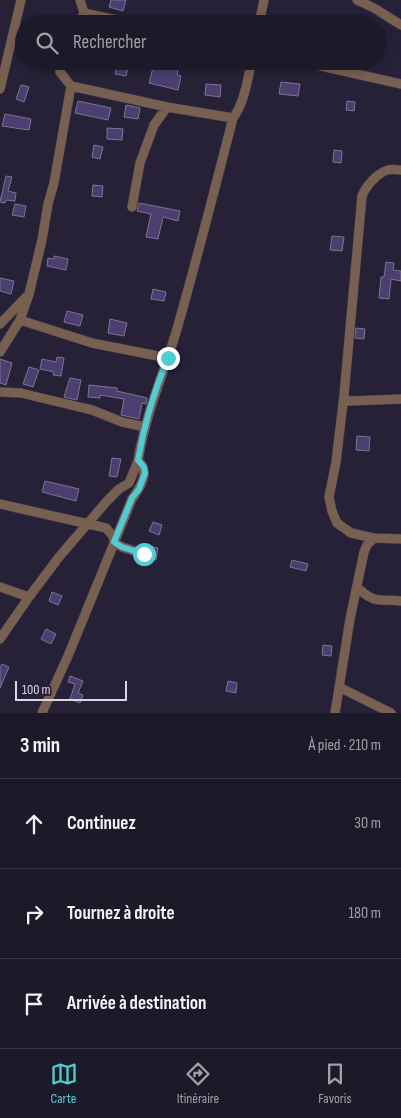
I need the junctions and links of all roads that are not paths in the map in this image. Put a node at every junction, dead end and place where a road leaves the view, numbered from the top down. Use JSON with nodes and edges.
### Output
{"nodes":[{"id":1,"x":21,"y":0,"type":"edge"},
{"id":2,"x":80,"y":0,"type":"edge"},
{"id":3,"x":264,"y":0,"type":"edge"},
{"id":4,"x":358,"y":0,"type":"edge"},
{"id":5,"x":84,"y":13,"type":"joint"},
{"id":6,"x":17,"y":15,"type":"edge"},
{"id":7,"x":93,"y":15,"type":"edge"},
{"id":8,"x":262,"y":15,"type":"edge"},
{"id":9,"x":384,"y":15,"type":"edge"},
{"id":10,"x":386,"y":16,"type":"edge"},
{"id":11,"x":15,"y":25,"type":"edge"},
{"id":12,"x":401,"y":25,"type":"edge"},
{"id":13,"x":60,"y":70,"type":"edge"},
{"id":14,"x":250,"y":70,"type":"edge"},
{"id":15,"x":339,"y":70,"type":"edge"},
{"id":16,"x":401,"y":84,"type":"edge"},
{"id":17,"x":71,"y":86,"type":"junction"},
{"id":18,"x":0,"y":89,"type":"edge"},
{"id":19,"x":166,"y":107,"type":"junction"},
{"id":20,"x":233,"y":118,"type":"junction"},
{"id":21,"x":401,"y":170,"type":"edge"},
{"id":22,"x":132,"y":207,"type":"dead end"},
{"id":23,"x":29,"y":294,"type":"junction"},
{"id":24,"x":20,"y":320,"type":"junction"},
{"id":25,"x":0,"y":324,"type":"edge"},
{"id":26,"x":0,"y":352,"type":"edge"},
{"id":27,"x":168,"y":358,"type":"junction"},
{"id":28,"x":0,"y":392,"type":"edge"},
{"id":29,"x":344,"y":395,"type":"junction"},
{"id":30,"x":401,"y":399,"type":"edge"},
{"id":31,"x":144,"y":427,"type":"junction"},
{"id":32,"x":138,"y":460,"type":"junction"},
{"id":33,"x":0,"y":504,"type":"edge"},
{"id":34,"x":89,"y":523,"type":"junction"},
{"id":35,"x":374,"y":538,"type":"junction"},
{"id":36,"x":401,"y":539,"type":"edge"},
{"id":37,"x":114,"y":542,"type":"junction"},
{"id":38,"x":144,"y":554,"type":"dead end"},
{"id":39,"x":0,"y":587,"type":"edge"},
{"id":40,"x":357,"y":587,"type":"junction"},
{"id":41,"x":29,"y":597,"type":"junction"},
{"id":42,"x":401,"y":601,"type":"edge"},
{"id":43,"x":0,"y":639,"type":"edge"},
{"id":44,"x":339,"y":687,"type":"junction"},
{"id":45,"x":42,"y":713,"type":"edge"},
{"id":46,"x":334,"y":713,"type":"edge"},
{"id":47,"x":391,"y":713,"type":"edge"}],
"edges":[{"from":1,"to":6,"type":"street"},
{"from":2,"to":5,"type":"street"},
{"from":3,"to":8,"type":"street"},
{"from":4,"to":9,"type":"street"},
{"from":5,"to":7,"type":"street"},
{"from":10,"to":12,"type":"street"},
{"from":11,"to":18,"type":"street"},
{"from":13,"to":17,"type":"street"},
{"from":14,"to":20,"type":"street"},
{"from":15,"to":16,"type":"street"},
{"from":17,"to":19,"type":"street"},
{"from":17,"to":23,"type":"street"},
{"from":19,"to":20,"type":"street"},
{"from":19,"to":22,"type":"street"},
{"from":20,"to":27,"type":"street"},
{"from":21,"to":29,"type":"street"},
{"from":23,"to":24,"type":"street"},
{"from":23,"to":25,"type":"street"},
{"from":24,"to":26,"type":"street"},
{"from":24,"to":27,"type":"street"},
{"from":27,"to":31,"type":"street"},
{"from":28,"to":31,"type":"street"},
{"from":29,"to":30,"type":"street"},
{"from":29,"to":35,"type":"street"},
{"from":31,"to":32,"type":"street"},
{"from":32,"to":34,"type":"street"},
{"from":32,"to":37,"type":"street"},
{"from":33,"to":34,"type":"street"},
{"from":34,"to":37,"type":"street"},
{"from":34,"to":41,"type":"street"},
{"from":35,"to":36,"type":"street"},
{"from":35,"to":40,"type":"street"},
{"from":37,"to":38,"type":"street"},
{"from":37,"to":45,"type":"street"},
{"from":39,"to":41,"type":"street"},
{"from":40,"to":42,"type":"street"},
{"from":40,"to":44,"type":"street"},
{"from":41,"to":43,"type":"street"},
{"from":44,"to":46,"type":"street"},
{"from":44,"to":47,"type":"street"}]}
